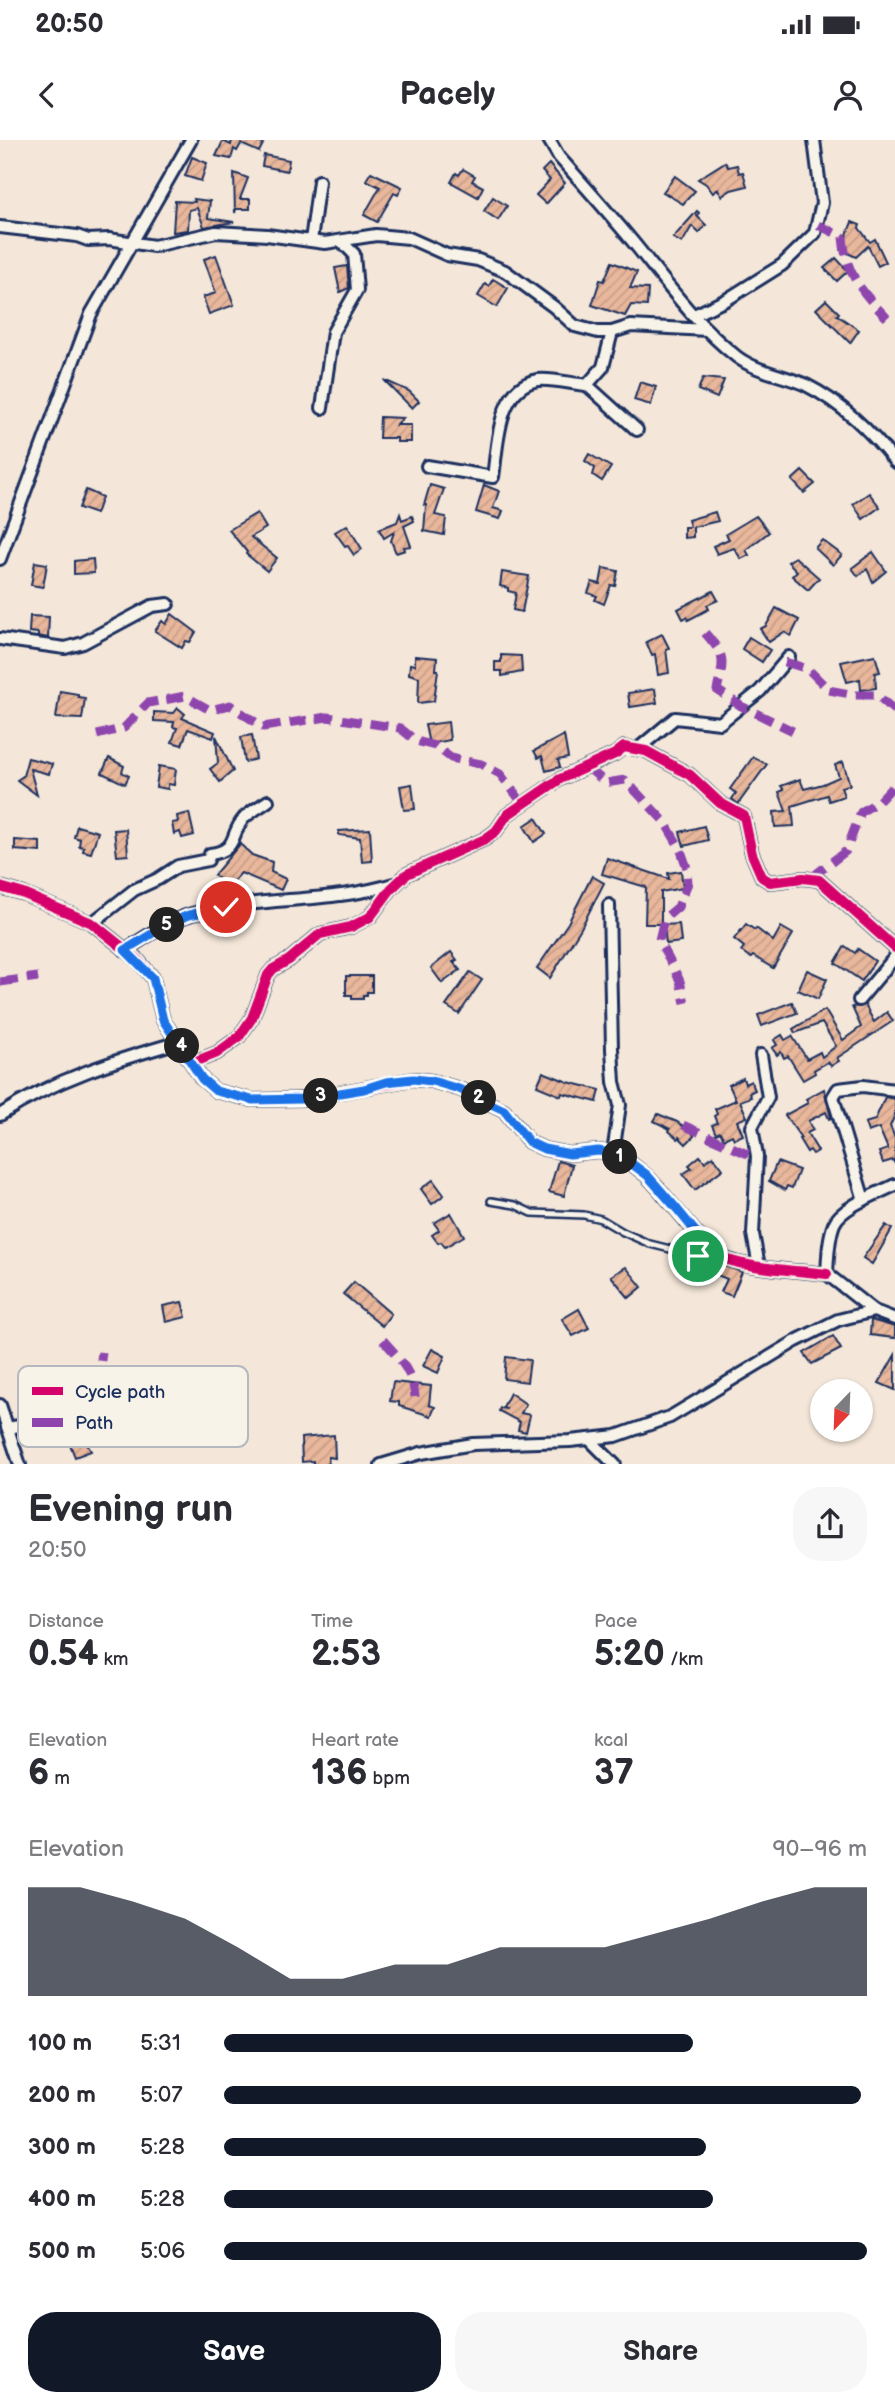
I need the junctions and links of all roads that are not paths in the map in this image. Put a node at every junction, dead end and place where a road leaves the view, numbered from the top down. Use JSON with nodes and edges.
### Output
{"nodes":[{"id":1,"x":191,"y":140,"type":"edge"},
{"id":2,"x":549,"y":140,"type":"edge"},
{"id":3,"x":814,"y":140,"type":"edge"},
{"id":4,"x":319,"y":181,"type":"dead end"},
{"id":5,"x":0,"y":228,"type":"edge"},
{"id":6,"x":134,"y":241,"type":"junction"},
{"id":7,"x":341,"y":241,"type":"junction"},
{"id":8,"x":311,"y":242,"type":"junction"},
{"id":9,"x":694,"y":315,"type":"junction"},
{"id":10,"x":708,"y":330,"type":"junction"},
{"id":11,"x":612,"y":332,"type":"junction"},
{"id":12,"x":587,"y":385,"type":"junction"},
{"id":13,"x":322,"y":408,"type":"dead end"},
{"id":14,"x":637,"y":430,"type":"dead end"},
{"id":15,"x":895,"y":462,"type":"edge"},
{"id":16,"x":428,"y":466,"type":"dead end"},
{"id":17,"x":0,"y":559,"type":"edge"},
{"id":18,"x":169,"y":604,"type":"dead end"},
{"id":19,"x":0,"y":639,"type":"edge"},
{"id":20,"x":789,"y":657,"type":"dead end"},
{"id":21,"x":639,"y":748,"type":"junction"},
{"id":22,"x":268,"y":801,"type":"dead end"},
{"id":23,"x":397,"y":884,"type":"junction"},
{"id":24,"x":0,"y":887,"type":"edge"},
{"id":25,"x":609,"y":905,"type":"dead end"},
{"id":26,"x":92,"y":923,"type":"junction"},
{"id":27,"x":895,"y":948,"type":"edge"},
{"id":28,"x":125,"y":950,"type":"junction"},
{"id":29,"x":895,"y":957,"type":"edge"},
{"id":30,"x":859,"y":1000,"type":"dead end"},
{"id":31,"x":179,"y":1042,"type":"junction"},
{"id":32,"x":761,"y":1055,"type":"dead end"},
{"id":33,"x":192,"y":1063,"type":"junction"},
{"id":34,"x":895,"y":1090,"type":"edge"},
{"id":35,"x":0,"y":1115,"type":"edge"},
{"id":36,"x":613,"y":1153,"type":"junction"},
{"id":37,"x":895,"y":1185,"type":"edge"},
{"id":38,"x":864,"y":1200,"type":"junction"},
{"id":39,"x":491,"y":1201,"type":"dead end"},
{"id":40,"x":719,"y":1258,"type":"junction"},
{"id":41,"x":759,"y":1266,"type":"junction"},
{"id":42,"x":827,"y":1274,"type":"junction"},
{"id":43,"x":874,"y":1311,"type":"junction"},
{"id":44,"x":895,"y":1319,"type":"edge"},
{"id":45,"x":0,"y":1405,"type":"edge"},
{"id":46,"x":18,"y":1426,"type":"edge"},
{"id":47,"x":7,"y":1428,"type":"junction"},
{"id":48,"x":589,"y":1439,"type":"junction"},
{"id":49,"x":20,"y":1464,"type":"edge"},
{"id":50,"x":384,"y":1464,"type":"edge"},
{"id":51,"x":614,"y":1464,"type":"edge"}],
"edges":[{"from":1,"to":6,"type":"street"},
{"from":2,"to":9,"type":"street"},
{"from":3,"to":9,"type":"street"},
{"from":4,"to":8,"type":"street"},
{"from":5,"to":6,"type":"street"},
{"from":6,"to":8,"type":"street"},
{"from":6,"to":17,"type":"street"},
{"from":7,"to":8,"type":"street"},
{"from":7,"to":11,"type":"street"},
{"from":7,"to":13,"type":"street"},
{"from":9,"to":10,"type":"street"},
{"from":10,"to":11,"type":"street"},
{"from":10,"to":15,"type":"street"},
{"from":11,"to":12,"type":"street"},
{"from":12,"to":14,"type":"street"},
{"from":12,"to":16,"type":"street"},
{"from":18,"to":19,"type":"street"},
{"from":20,"to":21,"type":"street"},
{"from":21,"to":23,"type":"street"},
{"from":21,"to":27,"type":"street"},
{"from":22,"to":26,"type":"street"},
{"from":23,"to":28,"type":"street"},
{"from":23,"to":33,"type":"street"},
{"from":24,"to":26,"type":"street"},
{"from":25,"to":36,"type":"street"},
{"from":26,"to":28,"type":"street"},
{"from":28,"to":31,"type":"street"},
{"from":29,"to":30,"type":"street"},
{"from":31,"to":33,"type":"street"},
{"from":31,"to":35,"type":"street"},
{"from":32,"to":41,"type":"street"},
{"from":33,"to":36,"type":"street"},
{"from":34,"to":38,"type":"street"},
{"from":36,"to":40,"type":"street"},
{"from":37,"to":38,"type":"street"},
{"from":38,"to":42,"type":"street"},
{"from":39,"to":40,"type":"lane"},
{"from":40,"to":41,"type":"street"},
{"from":41,"to":42,"type":"street"},
{"from":42,"to":43,"type":"street"},
{"from":43,"to":44,"type":"street"},
{"from":43,"to":48,"type":"street"},
{"from":45,"to":47,"type":"street"},
{"from":46,"to":47,"type":"street"},
{"from":47,"to":49,"type":"street"},
{"from":48,"to":50,"type":"street"},
{"from":48,"to":51,"type":"street"}]}
